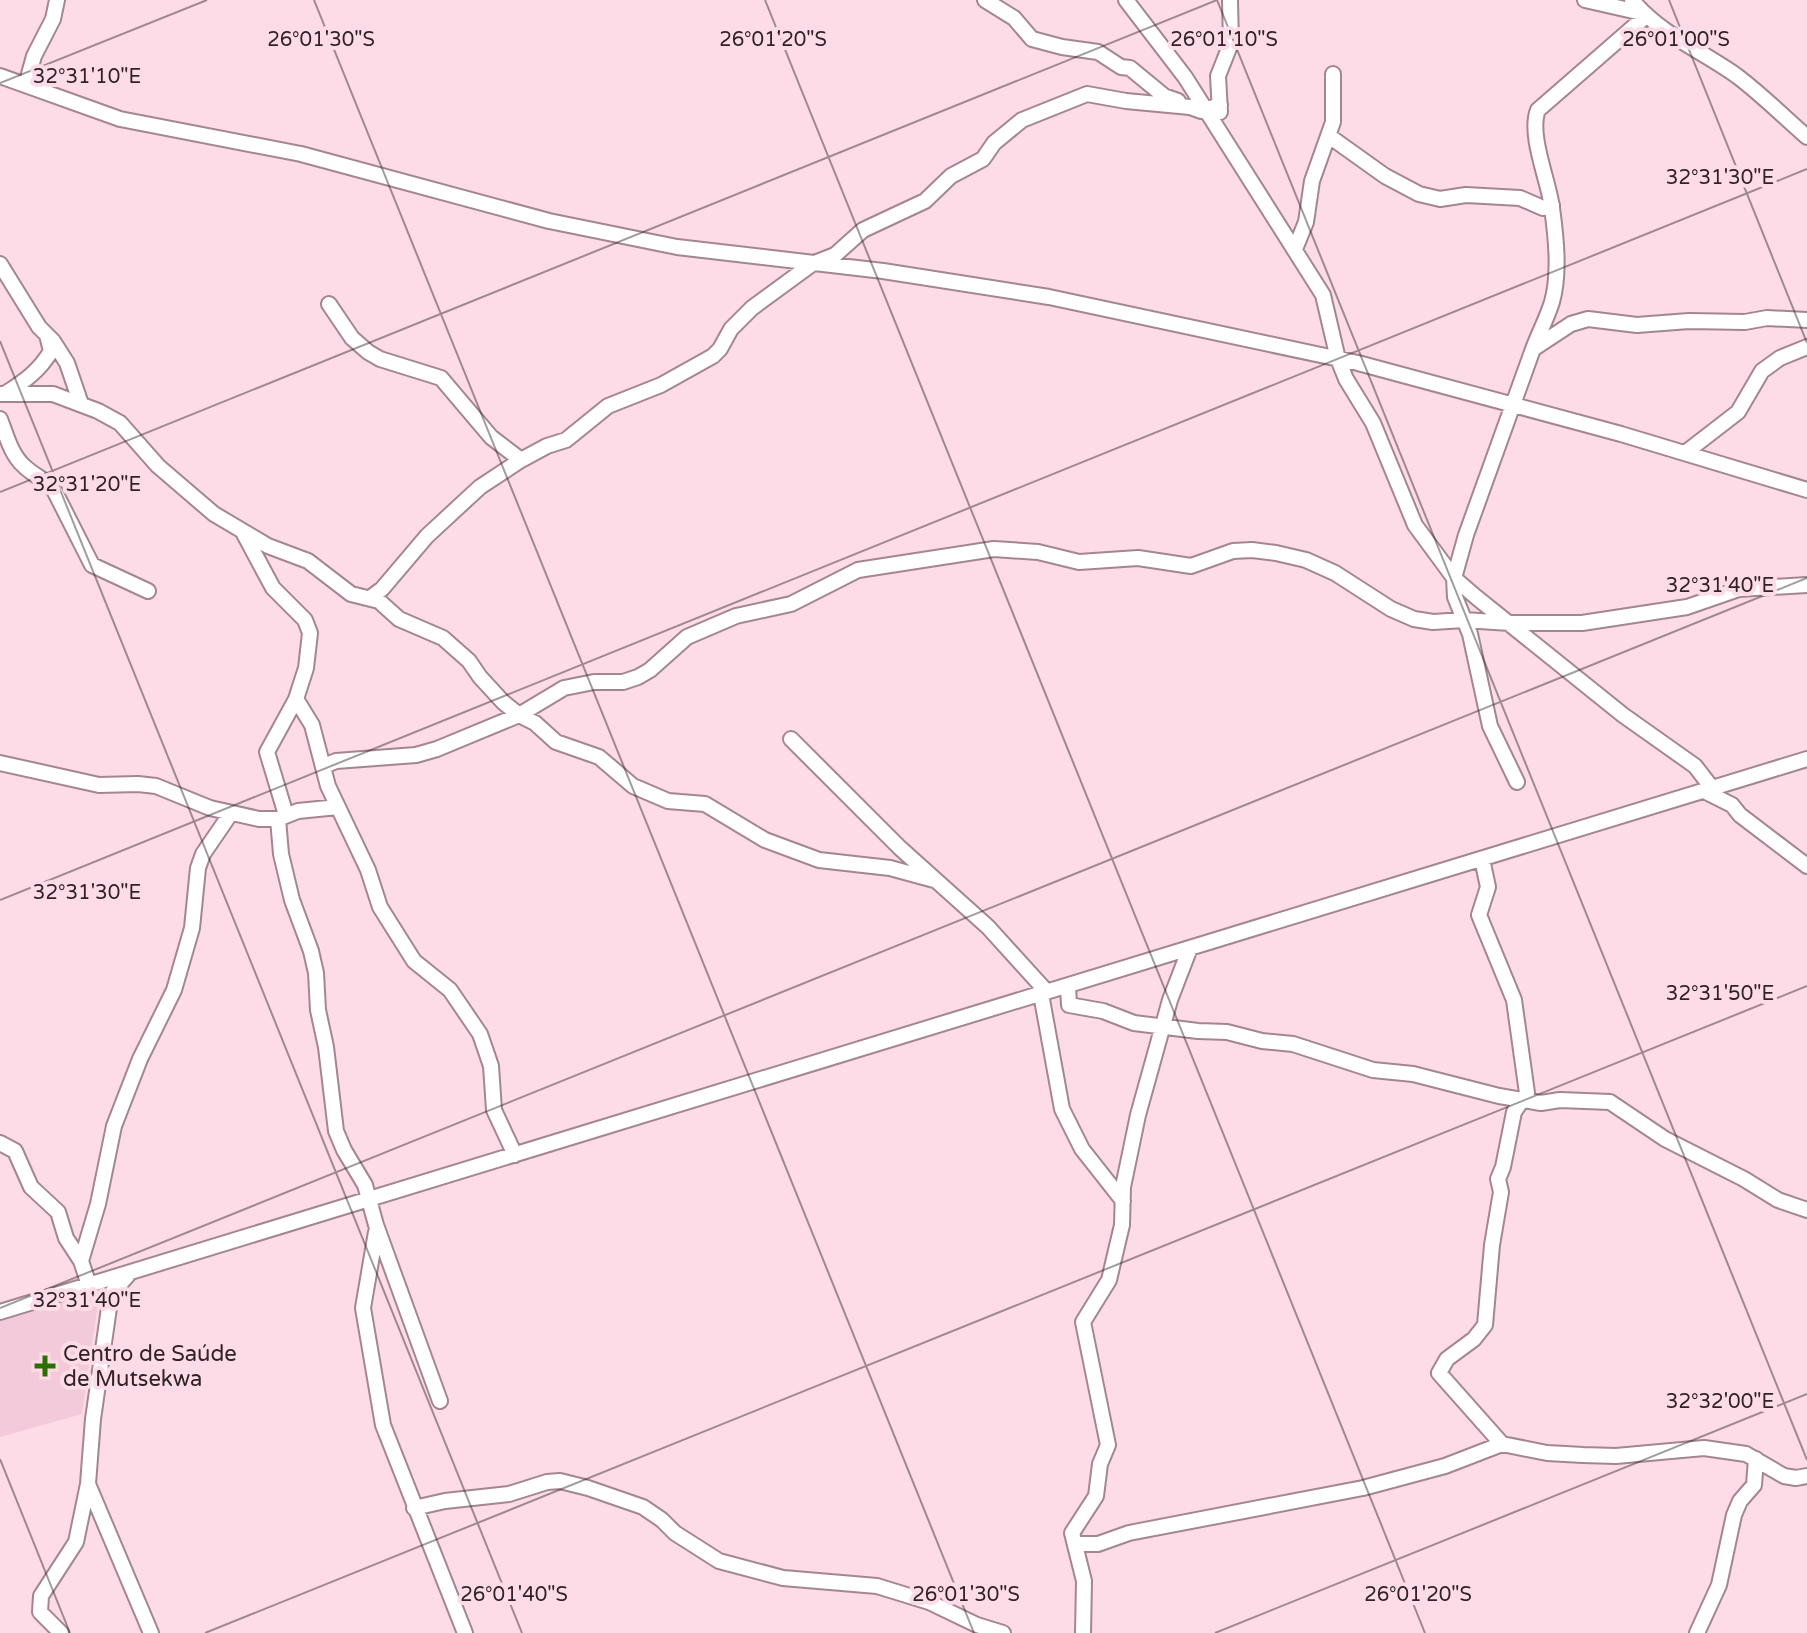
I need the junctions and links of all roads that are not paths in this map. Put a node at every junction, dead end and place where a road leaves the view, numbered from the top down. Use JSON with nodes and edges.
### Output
{"nodes":[{"id":1,"x":57,"y":0,"type":"edge"},
{"id":2,"x":985,"y":0,"type":"edge"},
{"id":3,"x":1126,"y":0,"type":"edge"},
{"id":4,"x":1230,"y":0,"type":"edge"},
{"id":5,"x":1585,"y":0,"type":"edge"},
{"id":6,"x":1632,"y":0,"type":"edge"},
{"id":7,"x":1644,"y":14,"type":"junction"},
{"id":8,"x":1333,"y":74,"type":"dead end"},
{"id":9,"x":0,"y":76,"type":"edge"},
{"id":10,"x":26,"y":85,"type":"junction"},
{"id":11,"x":1190,"y":107,"type":"junction"},
{"id":12,"x":1214,"y":108,"type":"junction"},
{"id":13,"x":1329,"y":136,"type":"junction"},
{"id":14,"x":1807,"y":137,"type":"edge"},
{"id":15,"x":1552,"y":205,"type":"junction"},
{"id":16,"x":1295,"y":249,"type":"junction"},
{"id":17,"x":0,"y":264,"type":"edge"},
{"id":18,"x":812,"y":264,"type":"junction"},
{"id":19,"x":329,"y":304,"type":"dead end"},
{"id":20,"x":1807,"y":320,"type":"edge"},
{"id":21,"x":47,"y":335,"type":"junction"},
{"id":22,"x":1807,"y":347,"type":"edge"},
{"id":23,"x":1533,"y":349,"type":"junction"},
{"id":24,"x":1338,"y":359,"type":"junction"},
{"id":25,"x":2,"y":394,"type":"edge"},
{"id":26,"x":81,"y":404,"type":"junction"},
{"id":27,"x":1511,"y":407,"type":"junction"},
{"id":28,"x":0,"y":419,"type":"edge"},
{"id":29,"x":1685,"y":453,"type":"junction"},
{"id":30,"x":521,"y":460,"type":"junction"},
{"id":31,"x":1807,"y":490,"type":"edge"},
{"id":32,"x":238,"y":528,"type":"junction"},
{"id":33,"x":1454,"y":578,"type":"junction"},
{"id":34,"x":1807,"y":585,"type":"edge"},
{"id":35,"x":148,"y":591,"type":"dead end"},
{"id":36,"x":370,"y":598,"type":"junction"},
{"id":37,"x":1464,"y":620,"type":"junction"},
{"id":38,"x":1510,"y":623,"type":"junction"},
{"id":39,"x":296,"y":699,"type":"junction"},
{"id":40,"x":519,"y":715,"type":"junction"},
{"id":41,"x":791,"y":739,"type":"dead end"},
{"id":42,"x":1807,"y":759,"type":"edge"},
{"id":43,"x":0,"y":763,"type":"edge"},
{"id":44,"x":324,"y":766,"type":"junction"},
{"id":45,"x":1746,"y":778,"type":"junction"},
{"id":46,"x":1517,"y":782,"type":"dead end"},
{"id":47,"x":1708,"y":790,"type":"junction"},
{"id":48,"x":1732,"y":805,"type":"junction"},
{"id":49,"x":338,"y":807,"type":"junction"},
{"id":50,"x":231,"y":813,"type":"junction"},
{"id":51,"x":282,"y":817,"type":"junction"},
{"id":52,"x":1482,"y":859,"type":"junction"},
{"id":53,"x":1807,"y":866,"type":"edge"},
{"id":54,"x":934,"y":880,"type":"junction"},
{"id":55,"x":1190,"y":948,"type":"junction"},
{"id":56,"x":1068,"y":986,"type":"junction"},
{"id":57,"x":1044,"y":993,"type":"junction"},
{"id":58,"x":1164,"y":1027,"type":"junction"},
{"id":59,"x":1523,"y":1100,"type":"junction"},
{"id":60,"x":0,"y":1143,"type":"edge"},
{"id":61,"x":515,"y":1155,"type":"junction"},
{"id":62,"x":367,"y":1192,"type":"junction"},
{"id":63,"x":1123,"y":1201,"type":"junction"},
{"id":64,"x":1807,"y":1210,"type":"edge"},
{"id":65,"x":376,"y":1225,"type":"junction"},
{"id":66,"x":81,"y":1261,"type":"junction"},
{"id":67,"x":130,"y":1273,"type":"junction"},
{"id":68,"x":93,"y":1284,"type":"junction"},
{"id":69,"x":111,"y":1294,"type":"junction"},
{"id":70,"x":0,"y":1312,"type":"edge"},
{"id":71,"x":440,"y":1401,"type":"dead end"},
{"id":72,"x":1502,"y":1444,"type":"junction"},
{"id":73,"x":1756,"y":1459,"type":"junction"},
{"id":74,"x":1807,"y":1476,"type":"edge"},
{"id":75,"x":88,"y":1484,"type":"junction"},
{"id":76,"x":414,"y":1508,"type":"junction"},
{"id":77,"x":1075,"y":1544,"type":"junction"},
{"id":78,"x":61,"y":1633,"type":"edge"},
{"id":79,"x":151,"y":1633,"type":"edge"},
{"id":80,"x":465,"y":1633,"type":"edge"},
{"id":81,"x":1003,"y":1633,"type":"edge"},
{"id":82,"x":1083,"y":1633,"type":"edge"},
{"id":83,"x":1697,"y":1633,"type":"edge"}],
"edges":[{"from":1,"to":10,"type":"street"},
{"from":2,"to":11,"type":"street"},
{"from":3,"to":12,"type":"street"},
{"from":4,"to":12,"type":"street"},
{"from":5,"to":7,"type":"street"},
{"from":6,"to":7,"type":"street"},
{"from":7,"to":14,"type":"street"},
{"from":7,"to":15,"type":"street"},
{"from":8,"to":13,"type":"street"},
{"from":9,"to":10,"type":"street"},
{"from":10,"to":18,"type":"street"},
{"from":11,"to":12,"type":"street"},
{"from":11,"to":18,"type":"street"},
{"from":12,"to":16,"type":"street"},
{"from":13,"to":15,"type":"street"},
{"from":13,"to":16,"type":"street"},
{"from":15,"to":23,"type":"street"},
{"from":16,"to":24,"type":"street"},
{"from":17,"to":21,"type":"street"},
{"from":18,"to":24,"type":"street"},
{"from":18,"to":30,"type":"street"},
{"from":19,"to":30,"type":"street"},
{"from":20,"to":23,"type":"street"},
{"from":21,"to":25,"type":"street"},
{"from":21,"to":26,"type":"street"},
{"from":22,"to":29,"type":"street"},
{"from":23,"to":27,"type":"street"},
{"from":24,"to":27,"type":"street"},
{"from":24,"to":33,"type":"street"},
{"from":25,"to":26,"type":"street"},
{"from":26,"to":32,"type":"street"},
{"from":27,"to":29,"type":"street"},
{"from":27,"to":33,"type":"street"},
{"from":28,"to":35,"type":"street"},
{"from":29,"to":31,"type":"street"},
{"from":30,"to":36,"type":"street"},
{"from":32,"to":36,"type":"street"},
{"from":32,"to":39,"type":"street"},
{"from":33,"to":37,"type":"street"},
{"from":33,"to":38,"type":"street"},
{"from":34,"to":38,"type":"street"},
{"from":36,"to":40,"type":"street"},
{"from":37,"to":38,"type":"street"},
{"from":37,"to":40,"type":"street"},
{"from":37,"to":46,"type":"street"},
{"from":38,"to":47,"type":"street"},
{"from":39,"to":44,"type":"street"},
{"from":39,"to":51,"type":"street"},
{"from":40,"to":44,"type":"street"},
{"from":40,"to":54,"type":"street"},
{"from":41,"to":54,"type":"street"},
{"from":42,"to":45,"type":"street"},
{"from":43,"to":50,"type":"street"},
{"from":44,"to":49,"type":"street"},
{"from":45,"to":47,"type":"street"},
{"from":45,"to":48,"type":"street"},
{"from":47,"to":48,"type":"street"},
{"from":47,"to":52,"type":"street"},
{"from":48,"to":53,"type":"street"},
{"from":49,"to":51,"type":"street"},
{"from":49,"to":61,"type":"street"},
{"from":50,"to":51,"type":"street"},
{"from":50,"to":66,"type":"street"},
{"from":51,"to":62,"type":"street"},
{"from":52,"to":55,"type":"street"},
{"from":52,"to":59,"type":"street"},
{"from":54,"to":57,"type":"street"},
{"from":55,"to":56,"type":"street"},
{"from":55,"to":58,"type":"street"},
{"from":56,"to":57,"type":"street"},
{"from":56,"to":58,"type":"street"},
{"from":57,"to":61,"type":"street"},
{"from":57,"to":63,"type":"street"},
{"from":58,"to":59,"type":"street"},
{"from":58,"to":63,"type":"street"},
{"from":59,"to":64,"type":"street"},
{"from":59,"to":72,"type":"street"},
{"from":60,"to":66,"type":"street"},
{"from":61,"to":62,"type":"street"},
{"from":62,"to":65,"type":"street"},
{"from":62,"to":67,"type":"street"},
{"from":63,"to":77,"type":"street"},
{"from":65,"to":71,"type":"street"},
{"from":65,"to":76,"type":"street"},
{"from":66,"to":68,"type":"street"},
{"from":67,"to":68,"type":"street"},
{"from":67,"to":69,"type":"street"},
{"from":68,"to":69,"type":"street"},
{"from":68,"to":70,"type":"street"},
{"from":69,"to":75,"type":"street"},
{"from":72,"to":73,"type":"street"},
{"from":72,"to":77,"type":"street"},
{"from":73,"to":74,"type":"street"},
{"from":73,"to":83,"type":"street"},
{"from":75,"to":78,"type":"street"},
{"from":75,"to":79,"type":"street"},
{"from":76,"to":80,"type":"street"},
{"from":76,"to":81,"type":"street"},
{"from":77,"to":82,"type":"street"}]}
